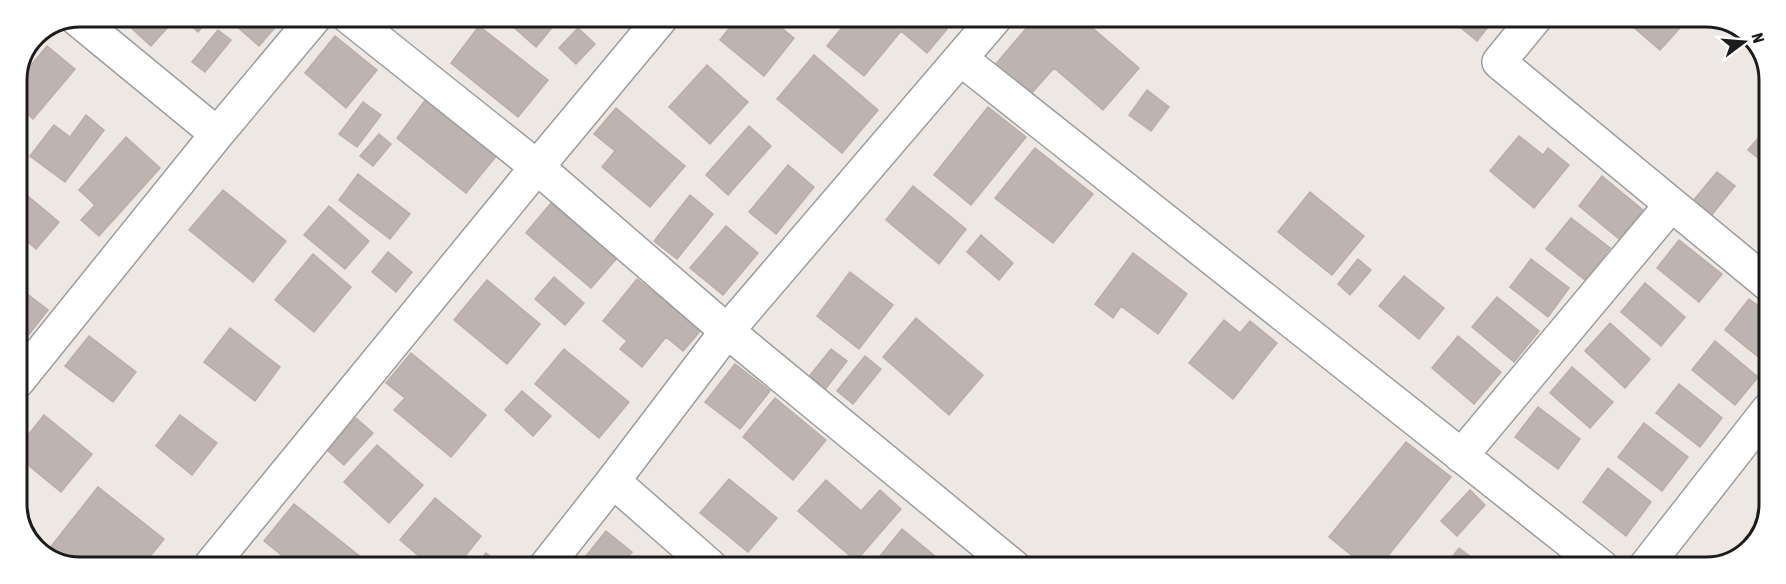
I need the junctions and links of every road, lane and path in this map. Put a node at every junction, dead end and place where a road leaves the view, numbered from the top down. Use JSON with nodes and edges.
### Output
{"nodes":[{"id":1,"x":87,"y":27,"type":"edge"},
{"id":2,"x":307,"y":27,"type":"edge"},
{"id":3,"x":362,"y":27,"type":"edge"},
{"id":4,"x":654,"y":27,"type":"edge"},
{"id":5,"x":988,"y":27,"type":"edge"},
{"id":6,"x":1527,"y":27,"type":"edge"},
{"id":7,"x":961,"y":59,"type":"junction"},
{"id":8,"x":217,"y":134,"type":"junction"},
{"id":9,"x":537,"y":167,"type":"junction"},
{"id":10,"x":1671,"y":205,"type":"junction"},
{"id":11,"x":1759,"y":278,"type":"edge"},
{"id":12,"x":727,"y":331,"type":"junction"},
{"id":13,"x":27,"y":370,"type":"edge"},
{"id":14,"x":1759,"y":421,"type":"edge"},
{"id":15,"x":1461,"y":456,"type":"junction"},
{"id":16,"x":613,"y":481,"type":"junction"},
{"id":17,"x":218,"y":557,"type":"edge"},
{"id":18,"x":553,"y":557,"type":"edge"},
{"id":19,"x":700,"y":557,"type":"edge"},
{"id":20,"x":1002,"y":557,"type":"edge"},
{"id":21,"x":1589,"y":557,"type":"edge"},
{"id":22,"x":1653,"y":557,"type":"edge"}],
"edges":[{"from":1,"to":8,"type":"street"},
{"from":2,"to":8,"type":"street"},
{"from":3,"to":9,"type":"street"},
{"from":4,"to":9,"type":"street"},
{"from":5,"to":7,"type":"street"},
{"from":6,"to":10,"type":"street"},
{"from":7,"to":12,"type":"street"},
{"from":7,"to":15,"type":"street"},
{"from":8,"to":13,"type":"street"},
{"from":9,"to":12,"type":"street"},
{"from":9,"to":17,"type":"street"},
{"from":10,"to":11,"type":"street"},
{"from":10,"to":15,"type":"street"},
{"from":12,"to":16,"type":"street"},
{"from":12,"to":20,"type":"street"},
{"from":14,"to":22,"type":"street"},
{"from":15,"to":21,"type":"street"},
{"from":16,"to":18,"type":"street"},
{"from":16,"to":19,"type":"street"}]}
